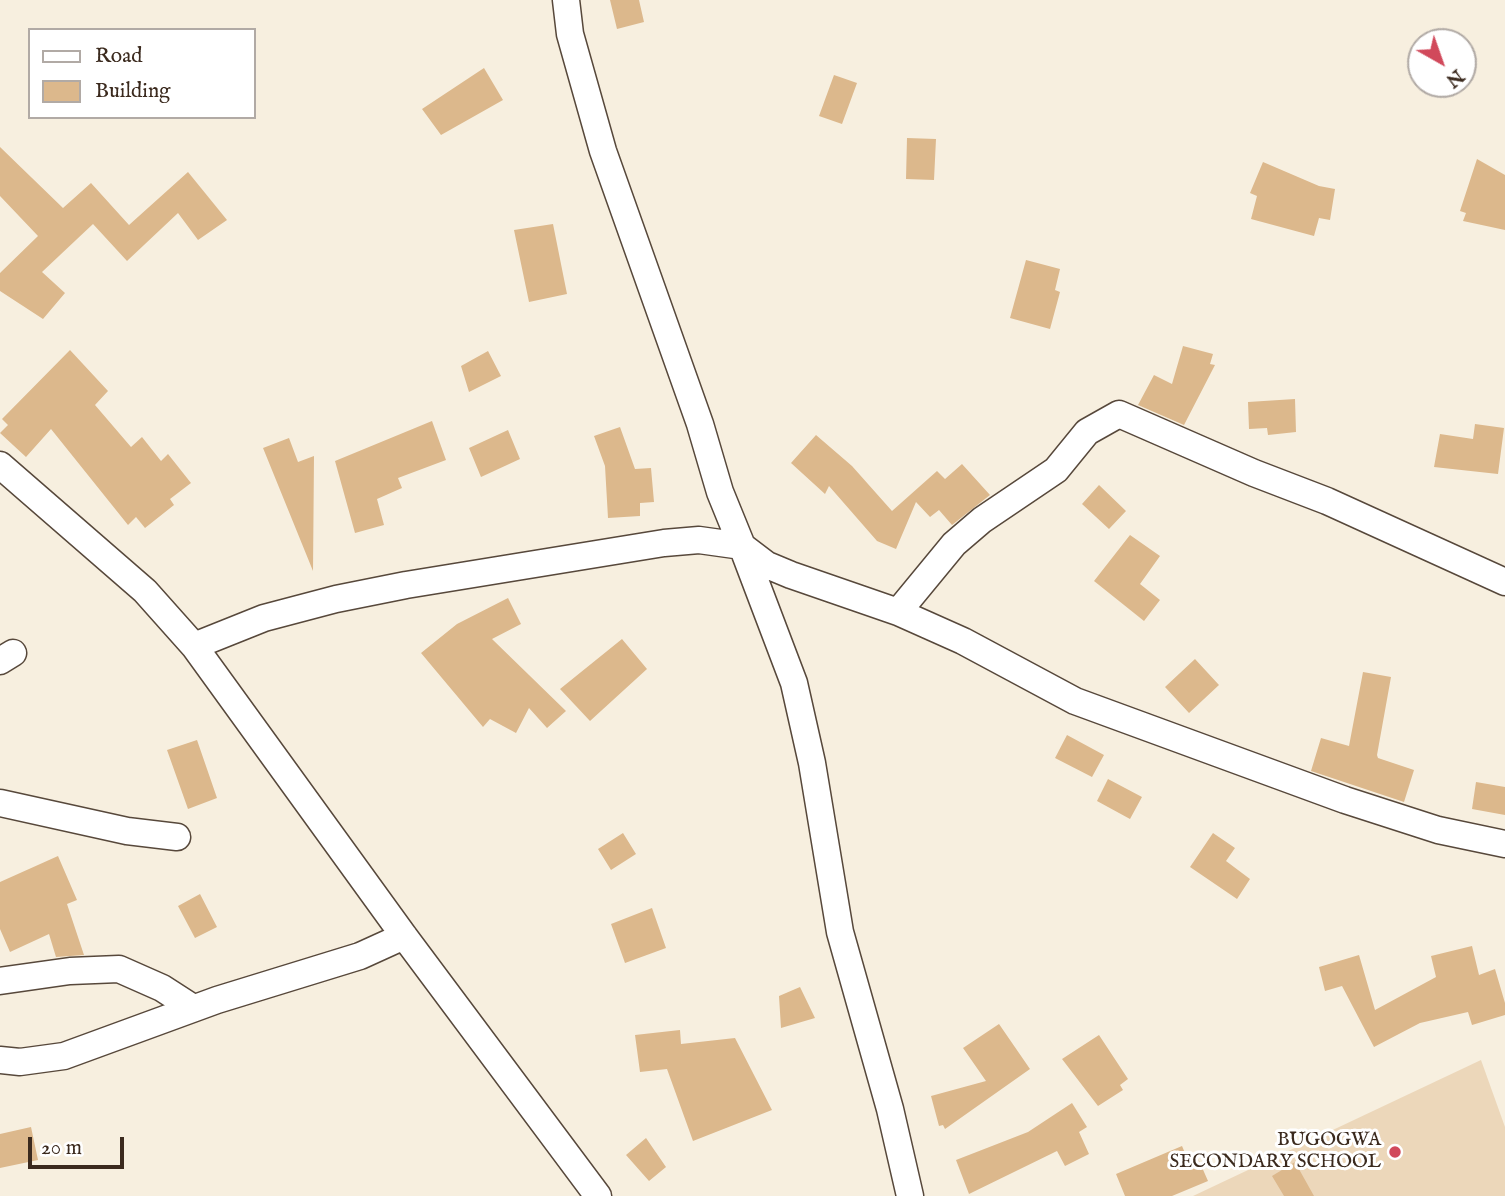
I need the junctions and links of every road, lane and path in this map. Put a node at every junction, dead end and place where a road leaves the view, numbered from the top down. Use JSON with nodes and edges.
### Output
{"nodes":[{"id":1,"x":566,"y":0,"type":"edge"},
{"id":2,"x":0,"y":465,"type":"edge"},
{"id":3,"x":742,"y":546,"type":"junction"},
{"id":4,"x":1505,"y":582,"type":"edge"},
{"id":5,"x":898,"y":612,"type":"junction"},
{"id":6,"x":194,"y":646,"type":"junction"},
{"id":7,"x":0,"y":803,"type":"edge"},
{"id":8,"x":177,"y":837,"type":"dead end"},
{"id":9,"x":1505,"y":844,"type":"edge"},
{"id":10,"x":404,"y":936,"type":"junction"},
{"id":11,"x":0,"y":981,"type":"edge"},
{"id":12,"x":193,"y":1008,"type":"junction"},
{"id":13,"x":0,"y":1060,"type":"edge"},
{"id":14,"x":598,"y":1196,"type":"edge"},
{"id":15,"x":910,"y":1196,"type":"edge"}],
"edges":[{"from":1,"to":3,"type":"street"},
{"from":2,"to":6,"type":"street"},
{"from":3,"to":5,"type":"street"},
{"from":3,"to":6,"type":"street"},
{"from":3,"to":15,"type":"street"},
{"from":4,"to":5,"type":"street"},
{"from":5,"to":9,"type":"street"},
{"from":6,"to":10,"type":"street"},
{"from":7,"to":8,"type":"street"},
{"from":10,"to":12,"type":"street"},
{"from":10,"to":14,"type":"street"},
{"from":11,"to":12,"type":"street"},
{"from":12,"to":13,"type":"street"}]}
